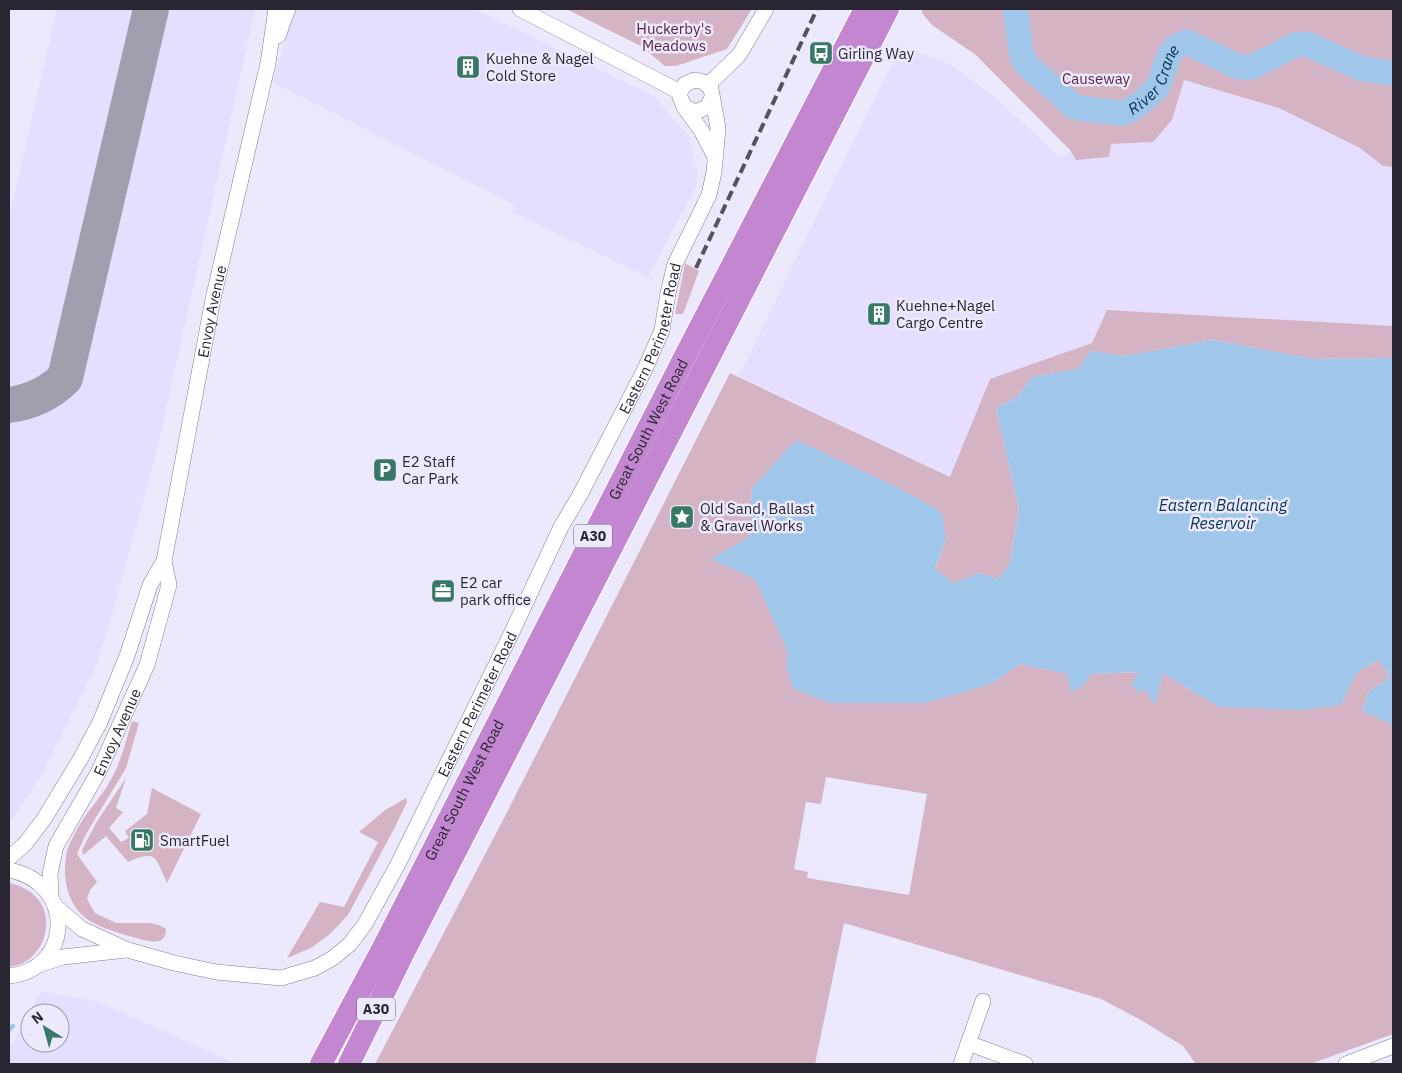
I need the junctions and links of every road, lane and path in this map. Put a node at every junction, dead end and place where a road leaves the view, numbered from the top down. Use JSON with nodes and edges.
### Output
{"nodes":[{"id":1,"x":276,"y":9,"type":"edge"},
{"id":2,"x":288,"y":9,"type":"edge"},
{"id":3,"x":520,"y":9,"type":"edge"},
{"id":4,"x":766,"y":9,"type":"edge"},
{"id":5,"x":865,"y":9,"type":"edge"},
{"id":6,"x":888,"y":9,"type":"edge"},
{"id":7,"x":268,"y":63,"type":"junction"},
{"id":8,"x":710,"y":92,"type":"junction"},
{"id":9,"x":682,"y":99,"type":"junction"},
{"id":10,"x":716,"y":159,"type":"junction"},
{"id":11,"x":164,"y":561,"type":"junction"},
{"id":12,"x":9,"y":858,"type":"edge"},
{"id":13,"x":9,"y":870,"type":"edge"},
{"id":14,"x":53,"y":902,"type":"junction"},
{"id":15,"x":128,"y":950,"type":"junction"},
{"id":16,"x":32,"y":968,"type":"junction"},
{"id":17,"x":9,"y":976,"type":"edge"},
{"id":18,"x":9,"y":985,"type":"edge"},
{"id":19,"x":983,"y":1001,"type":"dead end"},
{"id":20,"x":968,"y":1044,"type":"junction"},
{"id":21,"x":1393,"y":1046,"type":"edge"},
{"id":22,"x":322,"y":1064,"type":"edge"},
{"id":23,"x":348,"y":1064,"type":"edge"},
{"id":24,"x":961,"y":1064,"type":"edge"},
{"id":25,"x":1025,"y":1064,"type":"edge"},
{"id":26,"x":1346,"y":1064,"type":"edge"}],
"edges":[{"from":1,"to":7,"type":"street","name":"Envoy Avenue"},
{"from":2,"to":7,"type":"street","name":"Envoy Avenue"},
{"from":3,"to":9,"type":"street"},
{"from":4,"to":8,"type":"street"},
{"from":5,"to":22,"type":"highway","name":"Great South West Road","number":"A30"},
{"from":6,"to":23,"type":"highway","name":"Great South West Road","number":"A30"},
{"from":7,"to":11,"type":"street","name":"Envoy Avenue"},
{"from":8,"to":9,"type":"street"},
{"from":8,"to":9,"type":"street"},
{"from":8,"to":10,"type":"street","name":"Eastern Perimeter Road"},
{"from":9,"to":10,"type":"street"},
{"from":10,"to":15,"type":"street","name":"Eastern Perimeter Road"},
{"from":11,"to":12,"type":"street","name":"Envoy Avenue"},
{"from":11,"to":14,"type":"street","name":"Envoy Avenue"},
{"from":13,"to":14,"type":"street","name":"Eastern Perimeter Road"},
{"from":14,"to":15,"type":"street","name":"Eastern Perimeter Road"},
{"from":14,"to":16,"type":"street","name":"Envoy Avenue"},
{"from":15,"to":16,"type":"street","name":"Eastern Perimeter Road"},
{"from":16,"to":17,"type":"street"},
{"from":16,"to":18,"type":"street"},
{"from":19,"to":20,"type":"street"},
{"from":20,"to":24,"type":"street"},
{"from":20,"to":25,"type":"street"},
{"from":21,"to":26,"type":"street"}]}
